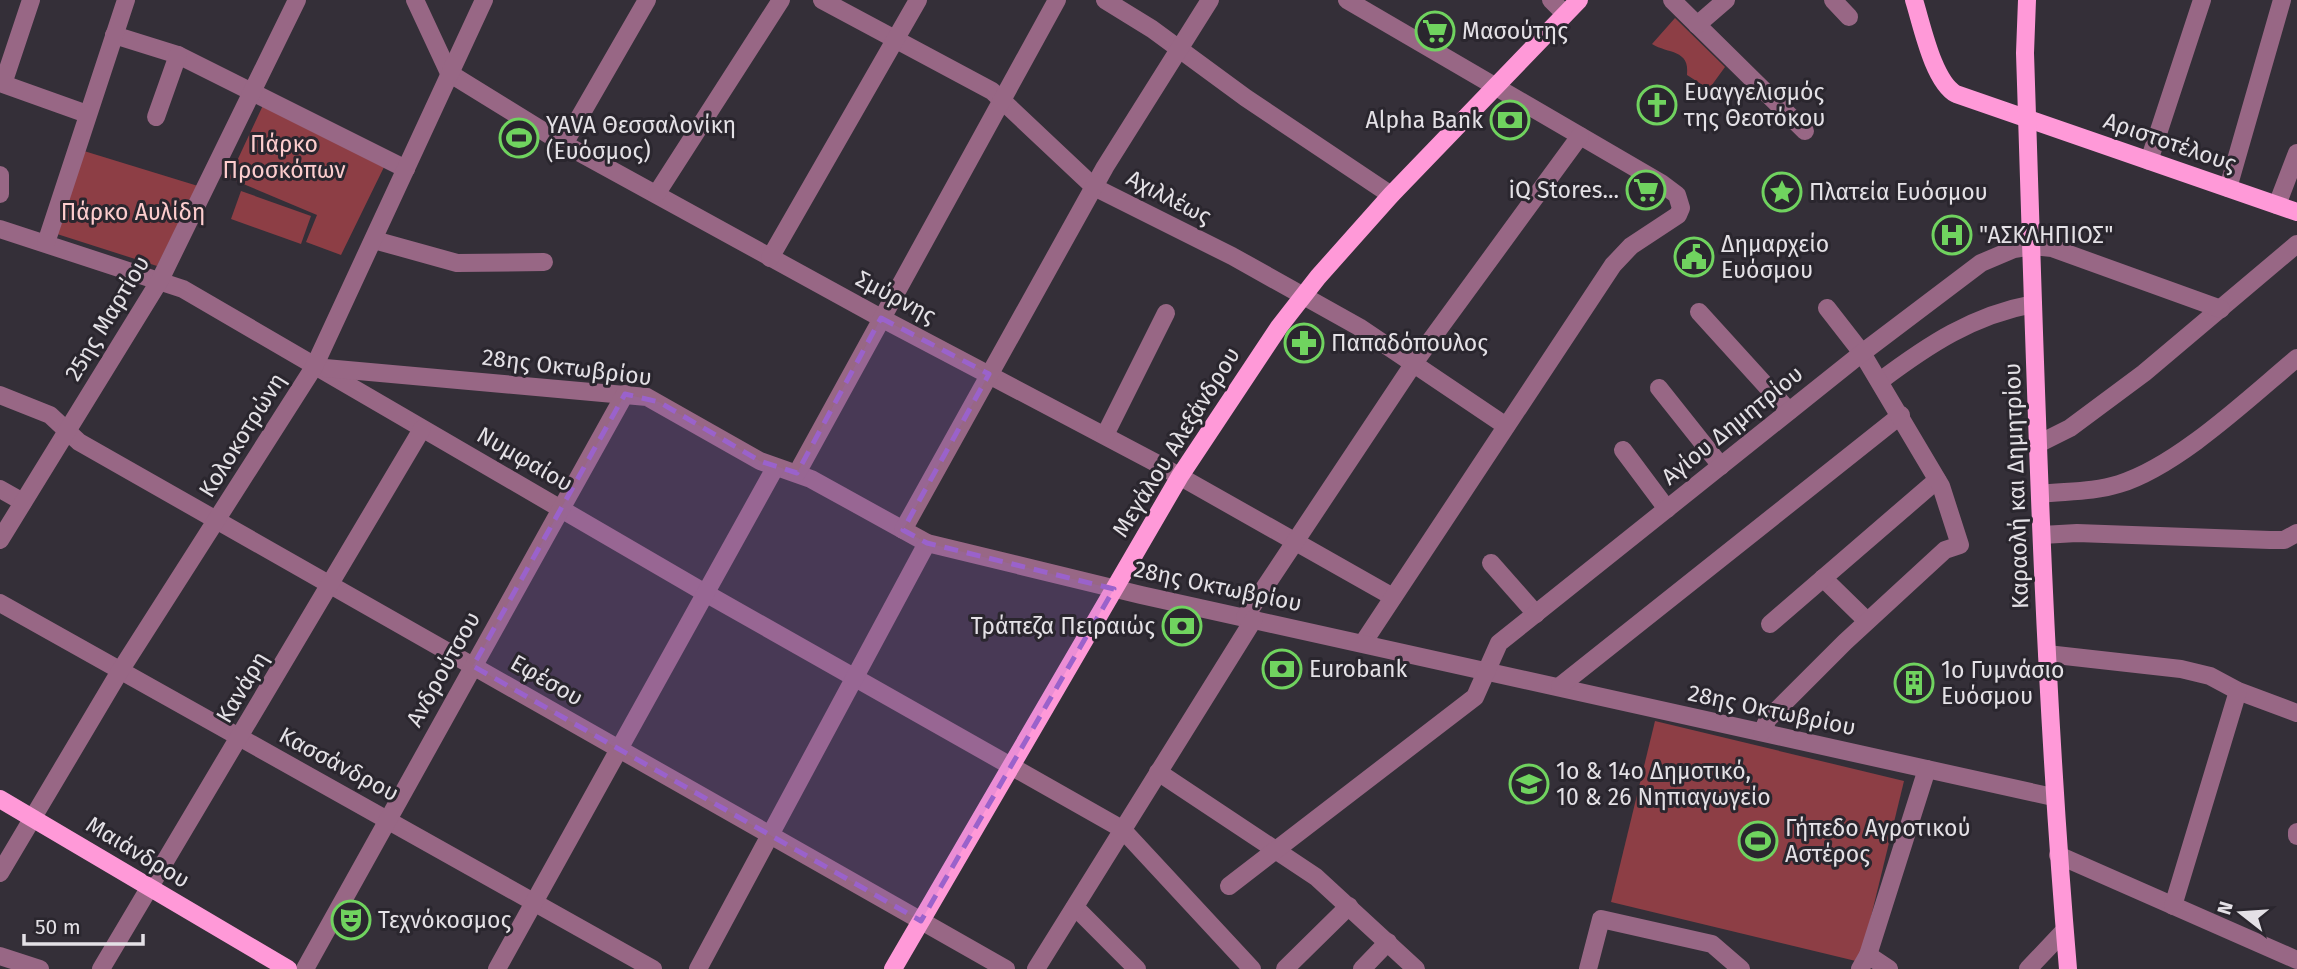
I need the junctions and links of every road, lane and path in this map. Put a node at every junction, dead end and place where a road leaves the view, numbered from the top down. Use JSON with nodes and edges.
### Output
{"nodes":[{"id":1,"x":31,"y":0,"type":"edge"},
{"id":2,"x":126,"y":0,"type":"edge"},
{"id":3,"x":297,"y":0,"type":"edge"},
{"id":4,"x":415,"y":0,"type":"edge"},
{"id":5,"x":484,"y":0,"type":"edge"},
{"id":6,"x":647,"y":0,"type":"edge"},
{"id":7,"x":781,"y":0,"type":"edge"},
{"id":8,"x":822,"y":0,"type":"edge"},
{"id":9,"x":918,"y":0,"type":"edge"},
{"id":10,"x":1057,"y":0,"type":"edge"},
{"id":11,"x":1105,"y":0,"type":"edge"},
{"id":12,"x":1210,"y":0,"type":"edge"},
{"id":13,"x":1347,"y":0,"type":"edge"},
{"id":14,"x":1551,"y":0,"type":"edge"},
{"id":15,"x":1579,"y":0,"type":"edge"},
{"id":16,"x":1672,"y":0,"type":"edge"},
{"id":17,"x":1726,"y":0,"type":"edge"},
{"id":18,"x":1833,"y":0,"type":"edge"},
{"id":19,"x":1914,"y":0,"type":"edge"},
{"id":20,"x":2027,"y":0,"type":"edge"},
{"id":21,"x":2202,"y":0,"type":"edge"},
{"id":22,"x":2282,"y":0,"type":"edge"},
{"id":23,"x":1565,"y":14,"type":"junction"},
{"id":24,"x":1849,"y":18,"type":"dead end"},
{"id":25,"x":1697,"y":25,"type":"junction"},
{"id":26,"x":114,"y":35,"type":"junction"},
{"id":27,"x":895,"y":40,"type":"junction"},
{"id":28,"x":1180,"y":49,"type":"junction"},
{"id":29,"x":178,"y":55,"type":"junction"},
{"id":30,"x":449,"y":73,"type":"junction"},
{"id":31,"x":1496,"y":86,"type":"junction"},
{"id":32,"x":253,"y":92,"type":"junction"},
{"id":33,"x":1002,"y":99,"type":"junction"},
{"id":34,"x":88,"y":114,"type":"junction"},
{"id":35,"x":156,"y":117,"type":"dead end"},
{"id":36,"x":2027,"y":118,"type":"junction"},
{"id":37,"x":1805,"y":131,"type":"dead end"},
{"id":38,"x":1580,"y":136,"type":"junction"},
{"id":39,"x":564,"y":144,"type":"junction"},
{"id":40,"x":2297,"y":153,"type":"edge"},
{"id":41,"x":2149,"y":161,"type":"junction"},
{"id":42,"x":406,"y":169,"type":"junction"},
{"id":43,"x":0,"y":175,"type":"edge"},
{"id":44,"x":1094,"y":187,"type":"junction"},
{"id":45,"x":2228,"y":188,"type":"junction"},
{"id":46,"x":0,"y":194,"type":"edge"},
{"id":47,"x":657,"y":194,"type":"junction"},
{"id":48,"x":1391,"y":195,"type":"junction"},
{"id":49,"x":2277,"y":205,"type":"junction"},
{"id":50,"x":2297,"y":212,"type":"edge"},
{"id":51,"x":0,"y":229,"type":"edge"},
{"id":52,"x":374,"y":240,"type":"junction"},
{"id":53,"x":46,"y":243,"type":"junction"},
{"id":54,"x":2297,"y":244,"type":"edge"},
{"id":55,"x":2030,"y":246,"type":"junction"},
{"id":56,"x":770,"y":258,"type":"junction"},
{"id":57,"x":544,"y":262,"type":"dead end"},
{"id":58,"x":160,"y":280,"type":"junction"},
{"id":59,"x":1304,"y":295,"type":"junction"},
{"id":60,"x":2033,"y":304,"type":"junction"},
{"id":61,"x":1827,"y":308,"type":"dead end"},
{"id":62,"x":2221,"y":309,"type":"junction"},
{"id":63,"x":1699,"y":312,"type":"dead end"},
{"id":64,"x":1166,"y":313,"type":"dead end"},
{"id":65,"x":881,"y":318,"type":"junction"},
{"id":66,"x":1862,"y":353,"type":"junction"},
{"id":67,"x":2297,"y":358,"type":"edge"},
{"id":68,"x":1414,"y":363,"type":"junction"},
{"id":69,"x":314,"y":367,"type":"junction"},
{"id":70,"x":989,"y":374,"type":"junction"},
{"id":71,"x":1880,"y":382,"type":"junction"},
{"id":72,"x":1658,"y":388,"type":"dead end"},
{"id":73,"x":625,"y":394,"type":"junction"},
{"id":74,"x":0,"y":395,"type":"edge"},
{"id":75,"x":1789,"y":411,"type":"junction"},
{"id":76,"x":1901,"y":415,"type":"junction"},
{"id":77,"x":1506,"y":426,"type":"junction"},
{"id":78,"x":422,"y":429,"type":"junction"},
{"id":79,"x":67,"y":432,"type":"junction"},
{"id":80,"x":1105,"y":435,"type":"junction"},
{"id":81,"x":2038,"y":444,"type":"junction"},
{"id":82,"x":1623,"y":450,"type":"dead end"},
{"id":83,"x":1721,"y":466,"type":"junction"},
{"id":84,"x":775,"y":468,"type":"junction"},
{"id":85,"x":797,"y":473,"type":"junction"},
{"id":86,"x":1180,"y":476,"type":"junction"},
{"id":87,"x":1937,"y":480,"type":"junction"},
{"id":88,"x":0,"y":489,"type":"edge"},
{"id":89,"x":2040,"y":494,"type":"junction"},
{"id":90,"x":23,"y":502,"type":"junction"},
{"id":91,"x":561,"y":508,"type":"junction"},
{"id":92,"x":1667,"y":509,"type":"junction"},
{"id":93,"x":217,"y":520,"type":"junction"},
{"id":94,"x":903,"y":530,"type":"junction"},
{"id":95,"x":2297,"y":533,"type":"edge"},
{"id":96,"x":2042,"y":535,"type":"junction"},
{"id":97,"x":0,"y":540,"type":"edge"},
{"id":98,"x":1295,"y":540,"type":"junction"},
{"id":99,"x":927,"y":543,"type":"junction"},
{"id":100,"x":1492,"y":563,"type":"dead end"},
{"id":101,"x":1823,"y":578,"type":"junction"},
{"id":102,"x":331,"y":586,"type":"junction"},
{"id":103,"x":1114,"y":589,"type":"junction"},
{"id":104,"x":707,"y":594,"type":"junction"},
{"id":105,"x":1393,"y":597,"type":"junction"},
{"id":106,"x":0,"y":603,"type":"edge"},
{"id":107,"x":1535,"y":614,"type":"junction"},
{"id":108,"x":1250,"y":618,"type":"junction"},
{"id":109,"x":1867,"y":621,"type":"junction"},
{"id":110,"x":1770,"y":624,"type":"dead end"},
{"id":111,"x":1363,"y":643,"type":"junction"},
{"id":112,"x":2047,"y":654,"type":"junction"},
{"id":113,"x":473,"y":666,"type":"junction"},
{"id":114,"x":1488,"y":670,"type":"junction"},
{"id":115,"x":120,"y":671,"type":"junction"},
{"id":116,"x":856,"y":677,"type":"junction"},
{"id":117,"x":1560,"y":686,"type":"junction"},
{"id":118,"x":2238,"y":691,"type":"junction"},
{"id":119,"x":2297,"y":713,"type":"edge"},
{"id":120,"x":1762,"y":732,"type":"junction"},
{"id":121,"x":240,"y":739,"type":"junction"},
{"id":122,"x":619,"y":749,"type":"junction"},
{"id":123,"x":1012,"y":765,"type":"junction"},
{"id":124,"x":1927,"y":769,"type":"junction"},
{"id":125,"x":1158,"y":772,"type":"junction"},
{"id":126,"x":2053,"y":797,"type":"junction"},
{"id":127,"x":0,"y":799,"type":"edge"},
{"id":128,"x":33,"y":818,"type":"junction"},
{"id":129,"x":389,"y":819,"type":"junction"},
{"id":130,"x":1122,"y":829,"type":"junction"},
{"id":131,"x":772,"y":836,"type":"junction"},
{"id":132,"x":1278,"y":850,"type":"junction"},
{"id":133,"x":2058,"y":855,"type":"junction"},
{"id":134,"x":0,"y":873,"type":"edge"},
{"id":135,"x":1229,"y":886,"type":"dead end"},
{"id":136,"x":150,"y":888,"type":"junction"},
{"id":137,"x":533,"y":902,"type":"junction"},
{"id":138,"x":1349,"y":906,"type":"junction"},
{"id":139,"x":2173,"y":906,"type":"junction"},
{"id":140,"x":1075,"y":907,"type":"junction"},
{"id":141,"x":921,"y":921,"type":"junction"},
{"id":142,"x":2064,"y":931,"type":"junction"},
{"id":143,"x":1388,"y":942,"type":"junction"},
{"id":144,"x":2297,"y":960,"type":"edge"},
{"id":145,"x":1864,"y":962,"type":"edge"},
{"id":146,"x":11,"y":963,"type":"edge"},
{"id":147,"x":1592,"y":966,"type":"edge"},
{"id":148,"x":1041,"y":967,"type":"edge"},
{"id":149,"x":40,"y":969,"type":"edge"},
{"id":150,"x":101,"y":969,"type":"edge"},
{"id":151,"x":288,"y":969,"type":"edge"},
{"id":152,"x":305,"y":969,"type":"edge"},
{"id":153,"x":497,"y":969,"type":"edge"},
{"id":154,"x":653,"y":969,"type":"edge"},
{"id":155,"x":698,"y":969,"type":"edge"},
{"id":156,"x":893,"y":969,"type":"edge"},
{"id":157,"x":1006,"y":969,"type":"edge"},
{"id":158,"x":1137,"y":969,"type":"edge"},
{"id":159,"x":1252,"y":969,"type":"edge"},
{"id":160,"x":1285,"y":969,"type":"edge"},
{"id":161,"x":1362,"y":969,"type":"edge"},
{"id":162,"x":1416,"y":969,"type":"edge"},
{"id":163,"x":1741,"y":969,"type":"edge"},
{"id":164,"x":1889,"y":969,"type":"edge"},
{"id":165,"x":2028,"y":969,"type":"edge"},
{"id":166,"x":2068,"y":969,"type":"edge"}],
"edges":[{"from":1,"to":34,"type":"street"},
{"from":2,"to":26,"type":"street"},
{"from":3,"to":32,"type":"street","name":"25ης Μαρτίου"},
{"from":4,"to":30,"type":"street"},
{"from":5,"to":30,"type":"street","name":"Κολοκοτρώνη"},
{"from":6,"to":39,"type":"street"},
{"from":7,"to":47,"type":"street"},
{"from":8,"to":27,"type":"street","name":"Αχιλλέως"},
{"from":9,"to":27,"type":"street"},
{"from":10,"to":33,"type":"street"},
{"from":11,"to":28,"type":"street"},
{"from":12,"to":28,"type":"street"},
{"from":13,"to":31,"type":"street"},
{"from":14,"to":23,"type":"street"},
{"from":15,"to":23,"type":"main road","name":"Μεγάλου Αλεξάνδρου"},
{"from":16,"to":25,"type":"street"},
{"from":17,"to":25,"type":"street"},
{"from":18,"to":24,"type":"street"},
{"from":19,"to":36,"type":"main road","name":"Αριστοτέλους"},
{"from":20,"to":36,"type":"main road","name":"Καραολή και Δημητρίου"},
{"from":21,"to":41,"type":"street"},
{"from":22,"to":45,"type":"street"},
{"from":23,"to":31,"type":"main road","name":"Μεγάλου Αλεξάνδρου"},
{"from":25,"to":37,"type":"street"},
{"from":26,"to":29,"type":"street"},
{"from":26,"to":34,"type":"street"},
{"from":27,"to":33,"type":"street","name":"Αχιλλέως"},
{"from":27,"to":56,"type":"street"},
{"from":28,"to":44,"type":"street"},
{"from":28,"to":48,"type":"street"},
{"from":29,"to":32,"type":"street"},
{"from":29,"to":35,"type":"street"},
{"from":30,"to":39,"type":"street","name":"Σμύρνης"},
{"from":30,"to":42,"type":"street","name":"Κολοκοτρώνη"},
{"from":31,"to":38,"type":"street"},
{"from":31,"to":48,"type":"main road","name":"Μεγάλου Αλεξάνδρου"},
{"from":32,"to":42,"type":"street"},
{"from":32,"to":58,"type":"street","name":"25ης Μαρτίου"},
{"from":33,"to":44,"type":"street","name":"Αχιλλέως"},
{"from":33,"to":65,"type":"street"},
{"from":34,"to":53,"type":"street"},
{"from":36,"to":41,"type":"main road","name":"Αριστοτέλους"},
{"from":36,"to":55,"type":"main road","name":"Καραολή και Δημητρίου"},
{"from":38,"to":68,"type":"street"},
{"from":38,"to":77,"type":"street"},
{"from":39,"to":47,"type":"street","name":"Σμύρνης"},
{"from":40,"to":49,"type":"street"},
{"from":41,"to":45,"type":"main road","name":"Αριστοτέλους"},
{"from":42,"to":52,"type":"street","name":"Κολοκοτρώνη"},
{"from":43,"to":46,"type":"street"},
{"from":44,"to":59,"type":"street","name":"Αχιλλέως"},
{"from":44,"to":70,"type":"street"},
{"from":45,"to":49,"type":"main road","name":"Αριστοτέλους"},
{"from":47,"to":56,"type":"street","name":"Σμύρνης"},
{"from":48,"to":59,"type":"main road","name":"Μεγάλου Αλεξάνδρου"},
{"from":49,"to":50,"type":"main road","name":"Αριστοτέλους"},
{"from":51,"to":53,"type":"street","name":"Νυμφαίου"},
{"from":52,"to":57,"type":"street"},
{"from":52,"to":69,"type":"street","name":"Κολοκοτρώνη"},
{"from":53,"to":58,"type":"street","name":"Νυμφαίου"},
{"from":54,"to":62,"type":"street"},
{"from":55,"to":60,"type":"main road","name":"Καραολή και Δημητρίου"},
{"from":55,"to":62,"type":"street"},
{"from":55,"to":66,"type":"street","name":"Αγίου Δημητρίου"},
{"from":56,"to":65,"type":"street","name":"Σμύρνης"},
{"from":58,"to":69,"type":"street","name":"Νυμφαίου"},
{"from":58,"to":79,"type":"street","name":"25ης Μαρτίου"},
{"from":59,"to":68,"type":"street","name":"Αχιλλέως"},
{"from":59,"to":86,"type":"main road","name":"Μεγάλου Αλεξάνδρου"},
{"from":60,"to":71,"type":"street"},
{"from":60,"to":81,"type":"main road","name":"Καραολή και Δημητρίου"},
{"from":61,"to":66,"type":"street"},
{"from":62,"to":81,"type":"street"},
{"from":63,"to":75,"type":"street"},
{"from":64,"to":80,"type":"street"},
{"from":65,"to":70,"type":"street","name":"Σμύρνης"},
{"from":65,"to":85,"type":"street"},
{"from":66,"to":71,"type":"street"},
{"from":66,"to":75,"type":"street","name":"Αγίου Δημητρίου"},
{"from":67,"to":89,"type":"street"},
{"from":68,"to":77,"type":"street","name":"Αχιλλέως"},
{"from":68,"to":98,"type":"street"},
{"from":69,"to":73,"type":"street","name":"28ης Οκτωβρίου"},
{"from":69,"to":78,"type":"street","name":"Νυμφαίου"},
{"from":69,"to":93,"type":"street","name":"Κολοκοτρώνη"},
{"from":70,"to":80,"type":"street","name":"Σμύρνης"},
{"from":70,"to":94,"type":"street"},
{"from":71,"to":76,"type":"street"},
{"from":72,"to":83,"type":"street"},
{"from":73,"to":84,"type":"street","name":"28ης Οκτωβρίου"},
{"from":73,"to":91,"type":"street","name":"Ανδρούτσου"},
{"from":74,"to":79,"type":"street","name":"Εφέσου"},
{"from":75,"to":83,"type":"street","name":"Αγίου Δημητρίου"},
{"from":76,"to":87,"type":"street"},
{"from":76,"to":117,"type":"street"},
{"from":77,"to":105,"type":"street"},
{"from":78,"to":91,"type":"street","name":"Νυμφαίου"},
{"from":78,"to":102,"type":"street","name":"Κανάρη"},
{"from":79,"to":90,"type":"street","name":"25ης Μαρτίου"},
{"from":79,"to":93,"type":"street","name":"Εφέσου"},
{"from":80,"to":86,"type":"street","name":"Σμύρνης"},
{"from":81,"to":89,"type":"main road","name":"Καραολή και Δημητρίου"},
{"from":82,"to":92,"type":"street"},
{"from":83,"to":92,"type":"street","name":"Αγίου Δημητρίου"},
{"from":84,"to":85,"type":"street","name":"28ης Οκτωβρίου"},
{"from":84,"to":104,"type":"street"},
{"from":85,"to":94,"type":"street","name":"28ης Οκτωβρίου"},
{"from":86,"to":98,"type":"street","name":"Σμύρνης"},
{"from":86,"to":103,"type":"main road","name":"Μεγάλου Αλεξάνδρου"},
{"from":87,"to":101,"type":"street"},
{"from":87,"to":109,"type":"street"},
{"from":88,"to":90,"type":"street"},
{"from":89,"to":96,"type":"main road","name":"Καραολή και Δημητρίου"},
{"from":90,"to":97,"type":"street","name":"25ης Μαρτίου"},
{"from":91,"to":104,"type":"street","name":"Νυμφαίου"},
{"from":91,"to":113,"type":"street","name":"Ανδρούτσου"},
{"from":92,"to":107,"type":"street","name":"Αγίου Δημητρίου"},
{"from":93,"to":102,"type":"street","name":"Εφέσου"},
{"from":93,"to":115,"type":"street","name":"Κολοκοτρώνη"},
{"from":94,"to":99,"type":"street","name":"28ης Οκτωβρίου"},
{"from":95,"to":96,"type":"street"},
{"from":96,"to":112,"type":"main road","name":"Καραολή και Δημητρίου"},
{"from":98,"to":105,"type":"street","name":"Σμύρνης"},
{"from":98,"to":108,"type":"street"},
{"from":99,"to":103,"type":"street","name":"28ης Οκτωβρίου"},
{"from":99,"to":116,"type":"street"},
{"from":100,"to":107,"type":"street"},
{"from":101,"to":109,"type":"street"},
{"from":101,"to":110,"type":"street"},
{"from":102,"to":113,"type":"street","name":"Εφέσου"},
{"from":102,"to":121,"type":"street","name":"Κανάρη"},
{"from":103,"to":108,"type":"street","name":"28ης Οκτωβρίου"},
{"from":103,"to":123,"type":"main road","name":"Μεγάλου Αλεξάνδρου"},
{"from":104,"to":116,"type":"street","name":"Νυμφαίου"},
{"from":104,"to":122,"type":"street"},
{"from":105,"to":111,"type":"street"},
{"from":106,"to":115,"type":"street","name":"Κασσάνδρου"},
{"from":107,"to":114,"type":"street","name":"Αγίου Δημητρίου"},
{"from":108,"to":111,"type":"street","name":"28ης Οκτωβρίου"},
{"from":108,"to":125,"type":"street"},
{"from":109,"to":120,"type":"street"},
{"from":111,"to":114,"type":"street","name":"28ης Οκτωβρίου"},
{"from":112,"to":118,"type":"street"},
{"from":112,"to":126,"type":"main road","name":"Καραολή και Δημητρίου"},
{"from":113,"to":122,"type":"street","name":"Εφέσου"},
{"from":113,"to":129,"type":"street","name":"Ανδρούτσου"},
{"from":114,"to":117,"type":"street","name":"28ης Οκτωβρίου"},
{"from":114,"to":132,"type":"street","name":"Αγίου Δημητρίου"},
{"from":115,"to":121,"type":"street","name":"Κασσάνδρου"},
{"from":115,"to":128,"type":"street","name":"Κολοκοτρώνη"},
{"from":116,"to":123,"type":"street","name":"Νυμφαίου"},
{"from":116,"to":131,"type":"street"},
{"from":117,"to":120,"type":"street","name":"28ης Οκτωβρίου"},
{"from":118,"to":119,"type":"street"},
{"from":118,"to":139,"type":"street"},
{"from":120,"to":124,"type":"street","name":"28ης Οκτωβρίου"},
{"from":121,"to":129,"type":"street","name":"Κασσάνδρου"},
{"from":121,"to":136,"type":"street","name":"Κανάρη"},
{"from":122,"to":131,"type":"street","name":"Εφέσου"},
{"from":122,"to":137,"type":"street"},
{"from":123,"to":130,"type":"street","name":"Νυμφαίου"},
{"from":123,"to":141,"type":"main road","name":"Μεγάλου Αλεξάνδρου"},
{"from":124,"to":126,"type":"street","name":"28ης Οκτωβρίου"},
{"from":124,"to":145,"type":"street"},
{"from":125,"to":130,"type":"street"},
{"from":125,"to":132,"type":"street"},
{"from":126,"to":133,"type":"main road","name":"Καραολή και Δημητρίου"},
{"from":127,"to":128,"type":"main road","name":"Μαιάνδρου"},
{"from":128,"to":134,"type":"street","name":"Κολοκοτρώνη"},
{"from":128,"to":136,"type":"main road","name":"Μαιάνδρου"},
{"from":129,"to":137,"type":"street","name":"Κασσάνδρου"},
{"from":129,"to":152,"type":"street","name":"Ανδρούτσου"},
{"from":130,"to":140,"type":"street"},
{"from":130,"to":159,"type":"street","name":"Νυμφαίου"},
{"from":131,"to":141,"type":"street","name":"Εφέσου"},
{"from":131,"to":155,"type":"street"},
{"from":132,"to":135,"type":"street","name":"Αγίου Δημητρίου"},
{"from":132,"to":138,"type":"street"},
{"from":133,"to":139,"type":"street"},
{"from":133,"to":142,"type":"main road","name":"Καραολή και Δημητρίου"},
{"from":136,"to":150,"type":"street","name":"Κανάρη"},
{"from":136,"to":151,"type":"main road","name":"Μαιάνδρου"},
{"from":137,"to":153,"type":"street"},
{"from":137,"to":154,"type":"street","name":"Κασσάνδρου"},
{"from":138,"to":143,"type":"street"},
{"from":138,"to":160,"type":"street"},
{"from":139,"to":144,"type":"street"},
{"from":140,"to":148,"type":"street"},
{"from":140,"to":158,"type":"street"},
{"from":141,"to":156,"type":"main road","name":"Μεγάλου Αλεξάνδρου"},
{"from":141,"to":157,"type":"street","name":"Εφέσου"},
{"from":142,"to":165,"type":"street"},
{"from":142,"to":166,"type":"main road","name":"Καραολή και Δημητρίου"},
{"from":143,"to":161,"type":"street"},
{"from":143,"to":162,"type":"street"},
{"from":145,"to":164,"type":"street"},
{"from":146,"to":149,"type":"street"},
{"from":147,"to":163,"type":"street"}]}
